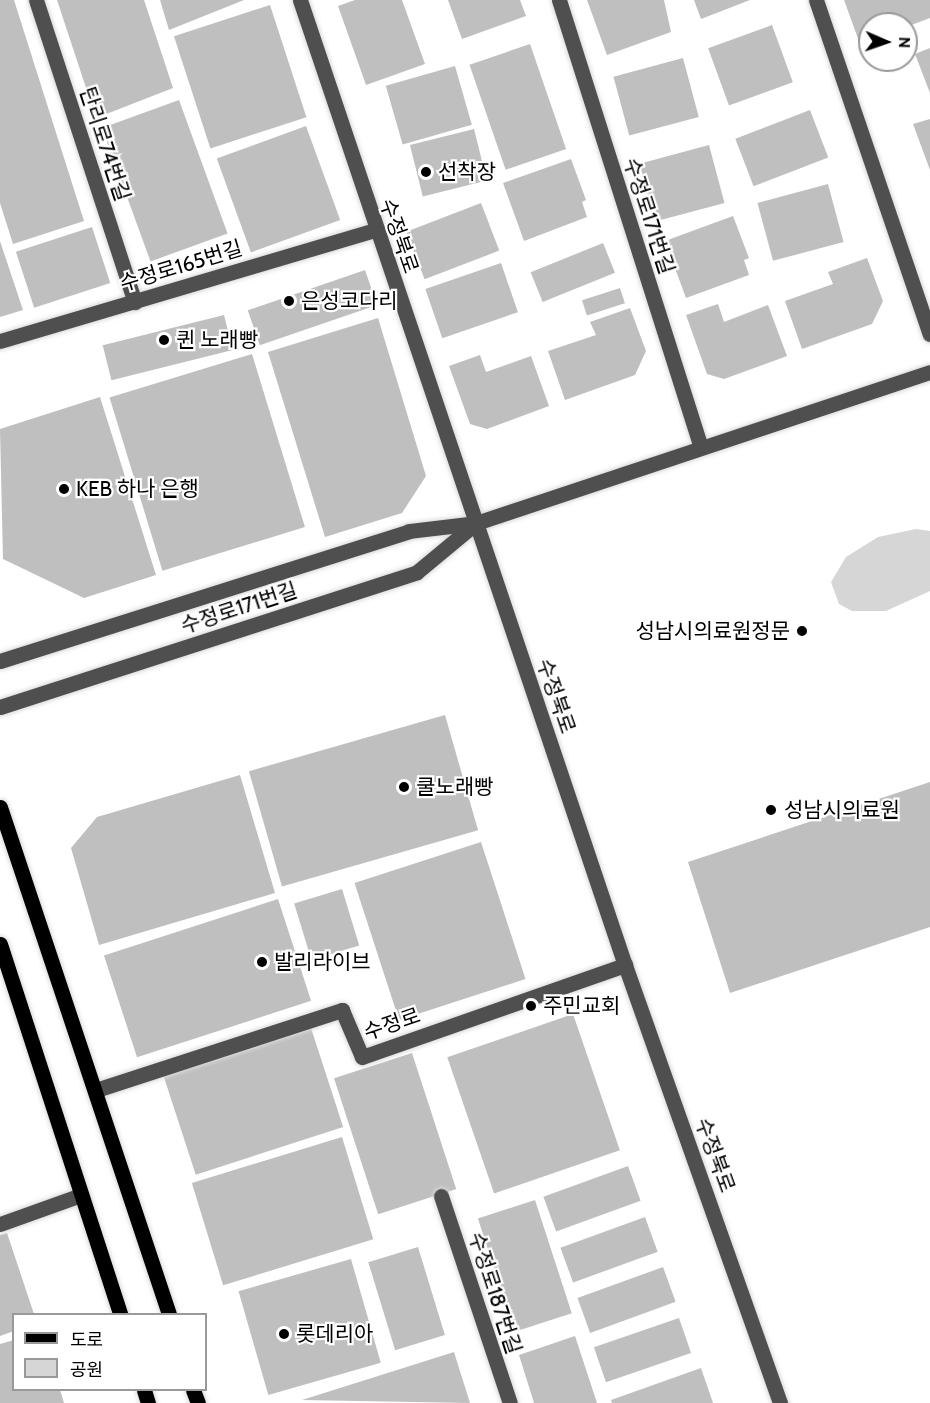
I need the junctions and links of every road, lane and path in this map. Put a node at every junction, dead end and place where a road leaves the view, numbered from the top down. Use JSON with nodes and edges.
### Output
{"nodes":[{"id":1,"x":36,"y":0,"type":"edge"},
{"id":2,"x":300,"y":0,"type":"edge"},
{"id":3,"x":559,"y":0,"type":"edge"},
{"id":4,"x":816,"y":0,"type":"edge"},
{"id":5,"x":375,"y":230,"type":"junction"},
{"id":6,"x":135,"y":302,"type":"junction"},
{"id":7,"x":930,"y":334,"type":"edge"},
{"id":8,"x":0,"y":341,"type":"edge"},
{"id":9,"x":930,"y":372,"type":"edge"},
{"id":10,"x":700,"y":445,"type":"junction"},
{"id":11,"x":476,"y":523,"type":"junction"},
{"id":12,"x":0,"y":661,"type":"edge"},
{"id":13,"x":0,"y":707,"type":"edge"},
{"id":14,"x":0,"y":807,"type":"edge"},
{"id":15,"x":0,"y":944,"type":"edge"},
{"id":16,"x":625,"y":965,"type":"junction"},
{"id":17,"x":96,"y":1090,"type":"junction"},
{"id":18,"x":81,"y":1195,"type":"junction"},
{"id":19,"x":441,"y":1196,"type":"dead end"},
{"id":20,"x":0,"y":1224,"type":"edge"},
{"id":21,"x":120,"y":1313,"type":"edge"},
{"id":22,"x":169,"y":1313,"type":"edge"},
{"id":23,"x":510,"y":1403,"type":"edge"},
{"id":24,"x":780,"y":1403,"type":"edge"}],
"edges":[{"from":1,"to":6,"type":"street","name":"탄리로74번길"},
{"from":2,"to":5,"type":"street","name":"수정북로"},
{"from":3,"to":10,"type":"street","name":"수정로171번길"},
{"from":4,"to":7,"type":"street"},
{"from":5,"to":6,"type":"street","name":"수정로165번길"},
{"from":5,"to":11,"type":"street","name":"수정북로"},
{"from":6,"to":8,"type":"street","name":"수정로165번길"},
{"from":9,"to":10,"type":"street","name":"수정로171번길"},
{"from":10,"to":11,"type":"street","name":"수정로171번길"},
{"from":11,"to":12,"type":"street","name":"수정로171번길"},
{"from":11,"to":13,"type":"street","name":"수정로171번길"},
{"from":11,"to":16,"type":"street","name":"수정북로"},
{"from":14,"to":17,"type":"main road"},
{"from":15,"to":18,"type":"main road"},
{"from":16,"to":17,"type":"street","name":"수정로"},
{"from":16,"to":24,"type":"street","name":"수정북로"},
{"from":17,"to":22,"type":"main road"},
{"from":18,"to":20,"type":"street"},
{"from":18,"to":21,"type":"main road"},
{"from":19,"to":23,"type":"street","name":"수정로187번길"}]}
